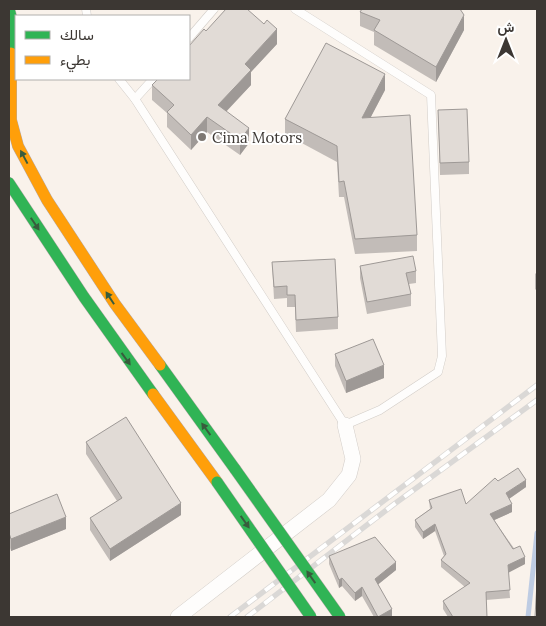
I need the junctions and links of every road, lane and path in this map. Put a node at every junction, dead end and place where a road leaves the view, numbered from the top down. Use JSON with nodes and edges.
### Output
{"nodes":[{"id":1,"x":9,"y":9,"type":"edge"},
{"id":2,"x":15,"y":9,"type":"edge"},
{"id":3,"x":214,"y":9,"type":"edge"},
{"id":4,"x":295,"y":9,"type":"edge"},
{"id":5,"x":14,"y":25,"type":"junction"},
{"id":6,"x":190,"y":37,"type":"edge"},
{"id":7,"x":10,"y":55,"type":"edge"},
{"id":8,"x":120,"y":80,"type":"edge"},
{"id":9,"x":152,"y":80,"type":"edge"},
{"id":10,"x":135,"y":100,"type":"junction"},
{"id":11,"x":9,"y":183,"type":"edge"},
{"id":12,"x":345,"y":426,"type":"junction"},
{"id":13,"x":178,"y":617,"type":"edge"},
{"id":14,"x":311,"y":617,"type":"edge"},
{"id":15,"x":340,"y":617,"type":"edge"}],
"edges":[{"from":1,"to":5,"type":"highway"},
{"from":2,"to":5,"type":"lane"},
{"from":3,"to":6,"type":"lane"},
{"from":4,"to":12,"type":"lane"},
{"from":5,"to":7,"type":"highway"},
{"from":15,"to":7,"type":"highway","one_way":true,"bridge":true},
{"from":8,"to":10,"type":"lane"},
{"from":9,"to":10,"type":"lane"},
{"from":10,"to":12,"type":"lane"},
{"from":11,"to":14,"type":"highway","one_way":true,"bridge":true},
{"from":12,"to":13,"type":"street"}]}
